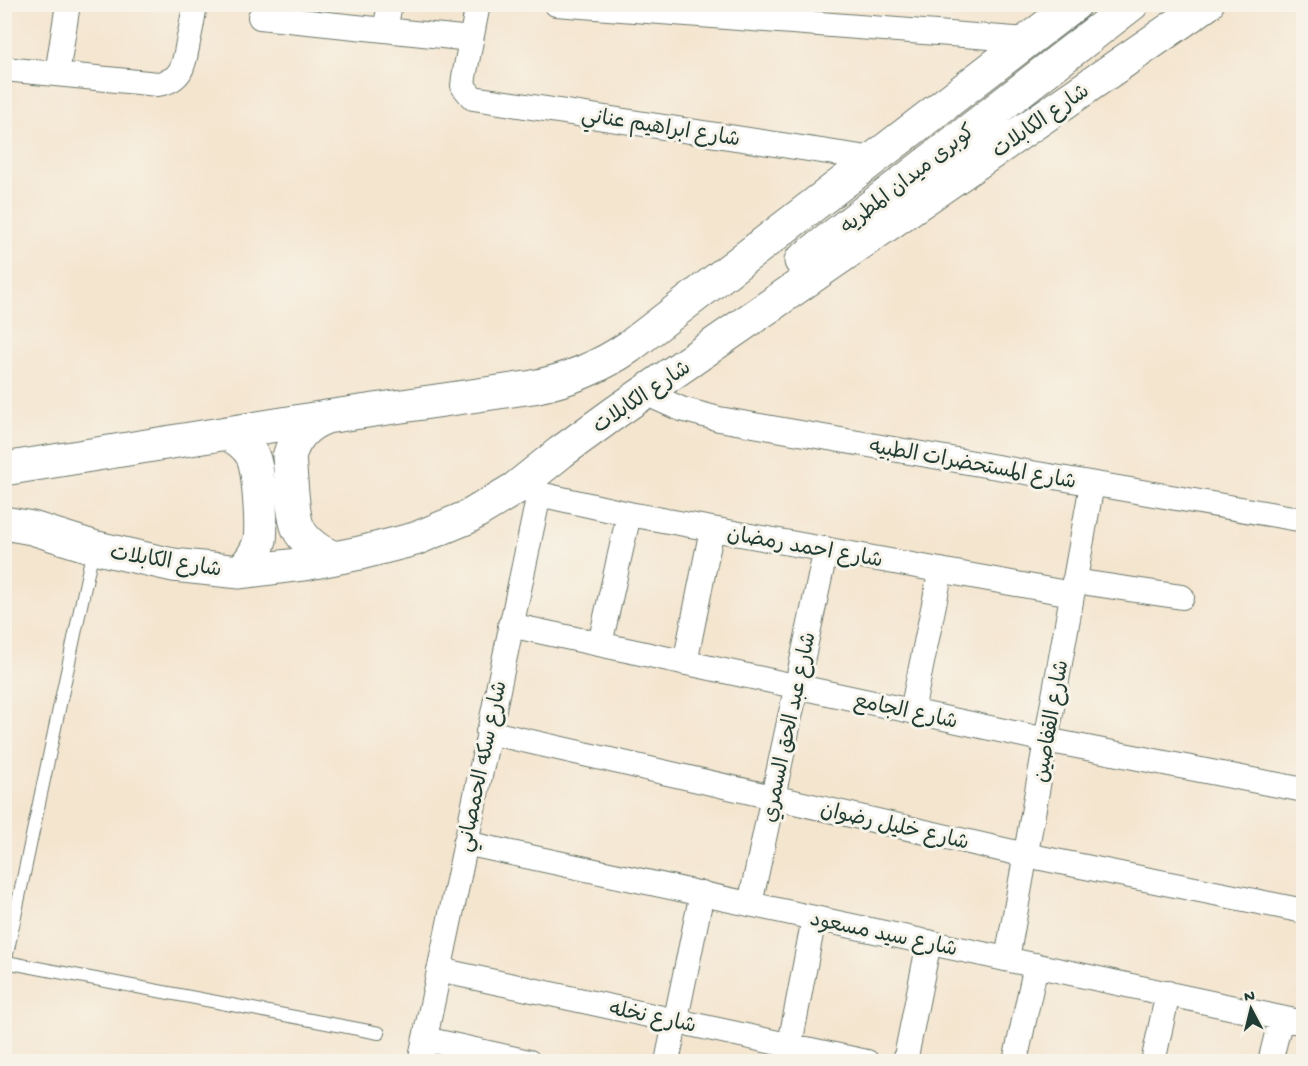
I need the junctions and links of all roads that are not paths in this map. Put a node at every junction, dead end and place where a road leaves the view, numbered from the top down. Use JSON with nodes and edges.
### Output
{"nodes":[{"id":1,"x":68,"y":4,"type":"edge"},
{"id":2,"x":195,"y":4,"type":"edge"},
{"id":3,"x":390,"y":4,"type":"edge"},
{"id":4,"x":478,"y":4,"type":"edge"},
{"id":5,"x":556,"y":4,"type":"edge"},
{"id":6,"x":1075,"y":4,"type":"edge"},
{"id":7,"x":1132,"y":4,"type":"edge"},
{"id":8,"x":1207,"y":4,"type":"edge"},
{"id":9,"x":302,"y":13,"type":"edge"},
{"id":10,"x":260,"y":17,"type":"dead end"},
{"id":11,"x":386,"y":30,"type":"junction"},
{"id":12,"x":471,"y":39,"type":"junction"},
{"id":13,"x":1029,"y":40,"type":"junction"},
{"id":14,"x":4,"y":69,"type":"edge"},
{"id":15,"x":57,"y":74,"type":"junction"},
{"id":16,"x":874,"y":159,"type":"junction"},
{"id":17,"x":691,"y":362,"type":"junction"},
{"id":18,"x":645,"y":393,"type":"junction"},
{"id":19,"x":326,"y":417,"type":"junction"},
{"id":20,"x":226,"y":433,"type":"junction"},
{"id":21,"x":4,"y":469,"type":"edge"},
{"id":22,"x":1092,"y":484,"type":"junction"},
{"id":23,"x":528,"y":491,"type":"junction"},
{"id":24,"x":628,"y":514,"type":"junction"},
{"id":25,"x":1304,"y":520,"type":"edge"},
{"id":26,"x":4,"y":523,"type":"edge"},
{"id":27,"x":712,"y":529,"type":"junction"},
{"id":28,"x":93,"y":547,"type":"junction"},
{"id":29,"x":826,"y":549,"type":"junction"},
{"id":30,"x":334,"y":558,"type":"junction"},
{"id":31,"x":941,"y":570,"type":"junction"},
{"id":32,"x":240,"y":572,"type":"junction"},
{"id":33,"x":1073,"y":587,"type":"junction"},
{"id":34,"x":1182,"y":597,"type":"dead end"},
{"id":35,"x":510,"y":625,"type":"junction"},
{"id":36,"x":600,"y":644,"type":"junction"},
{"id":37,"x":685,"y":663,"type":"junction"},
{"id":38,"x":797,"y":687,"type":"junction"},
{"id":39,"x":912,"y":711,"type":"junction"},
{"id":40,"x":488,"y":732,"type":"junction"},
{"id":41,"x":1046,"y":740,"type":"junction"},
{"id":42,"x":1304,"y":790,"type":"edge"},
{"id":43,"x":773,"y":797,"type":"junction"},
{"id":44,"x":465,"y":843,"type":"junction"},
{"id":45,"x":1026,"y":855,"type":"junction"},
{"id":46,"x":702,"y":893,"type":"junction"},
{"id":47,"x":750,"y":904,"type":"junction"},
{"id":48,"x":1304,"y":911,"type":"edge"},
{"id":49,"x":814,"y":918,"type":"junction"},
{"id":50,"x":929,"y":942,"type":"junction"},
{"id":51,"x":1007,"y":959,"type":"junction"},
{"id":52,"x":1036,"y":965,"type":"junction"},
{"id":53,"x":5,"y":966,"type":"edge"},
{"id":54,"x":439,"y":970,"type":"junction"},
{"id":55,"x":1168,"y":993,"type":"junction"},
{"id":56,"x":1292,"y":1020,"type":"edge"},
{"id":57,"x":676,"y":1021,"type":"junction"},
{"id":58,"x":380,"y":1033,"type":"dead end"},
{"id":59,"x":423,"y":1050,"type":"edge"},
{"id":60,"x":788,"y":1053,"type":"edge"},
{"id":61,"x":529,"y":1062,"type":"edge"},
{"id":62,"x":667,"y":1062,"type":"edge"},
{"id":63,"x":867,"y":1062,"type":"edge"},
{"id":64,"x":905,"y":1062,"type":"edge"},
{"id":65,"x":1015,"y":1062,"type":"edge"},
{"id":66,"x":1153,"y":1062,"type":"edge"},
{"id":67,"x":1270,"y":1062,"type":"edge"}],
"edges":[{"from":1,"to":15,"type":"street"},
{"from":2,"to":15,"type":"street"},
{"from":3,"to":11,"type":"street"},
{"from":4,"to":12,"type":"street"},
{"from":5,"to":13,"type":"street"},
{"from":6,"to":13,"type":"main road"},
{"from":7,"to":17,"type":"main road","name":"كوبرى ميدان المطريه"},
{"from":8,"to":17,"type":"main road","name":"شارع الكابلات"},
{"from":9,"to":10,"type":"street"},
{"from":9,"to":11,"type":"street"},
{"from":11,"to":12,"type":"street"},
{"from":12,"to":16,"type":"street","name":"شارع ابراهيم عناني"},
{"from":13,"to":16,"type":"main road"},
{"from":14,"to":15,"type":"street"},
{"from":16,"to":19,"type":"main road"},
{"from":17,"to":18,"type":"main road","name":"شارع الكابلات"},
{"from":18,"to":22,"type":"street","name":"شارع المستحضرات الطبيه"},
{"from":18,"to":23,"type":"main road","name":"شارع الكابلات"},
{"from":19,"to":20,"type":"main road"},
{"from":19,"to":30,"type":"main road"},
{"from":20,"to":21,"type":"main road"},
{"from":20,"to":32,"type":"main road"},
{"from":22,"to":25,"type":"street","name":"شارع المستحضرات الطبيه"},
{"from":22,"to":33,"type":"street","name":"شارع القفاصين"},
{"from":23,"to":24,"type":"street","name":"شارع احمد رمضان"},
{"from":23,"to":30,"type":"main road","name":"شارع الكابلات"},
{"from":23,"to":35,"type":"street","name":"شارع سكه الحمصاني"},
{"from":24,"to":27,"type":"street","name":"شارع احمد رمضان"},
{"from":24,"to":36,"type":"street"},
{"from":26,"to":28,"type":"main road","name":"شارع الكابلات"},
{"from":27,"to":29,"type":"street","name":"شارع احمد رمضان"},
{"from":27,"to":37,"type":"street"},
{"from":28,"to":32,"type":"main road","name":"شارع الكابلات"},
{"from":28,"to":53,"type":"lane"},
{"from":29,"to":31,"type":"street","name":"شارع احمد رمضان"},
{"from":29,"to":38,"type":"street","name":"شارع عبد الحق السمري"},
{"from":30,"to":32,"type":"main road","name":"شارع الكابلات"},
{"from":31,"to":33,"type":"street","name":"شارع احمد رمضان"},
{"from":31,"to":39,"type":"street"},
{"from":33,"to":34,"type":"street","name":"شارع احمد رمضان"},
{"from":33,"to":41,"type":"street","name":"شارع القفاصين"},
{"from":35,"to":36,"type":"street","name":"شارع الجامع"},
{"from":35,"to":40,"type":"street","name":"شارع سكه الحمصاني"},
{"from":36,"to":37,"type":"street","name":"شارع الجامع"},
{"from":37,"to":38,"type":"street","name":"شارع الجامع"},
{"from":38,"to":39,"type":"street","name":"شارع الجامع"},
{"from":38,"to":43,"type":"street","name":"شارع عبد الحق السمري"},
{"from":39,"to":41,"type":"street","name":"شارع الجامع"},
{"from":40,"to":43,"type":"street","name":"شارع خليل رضوان"},
{"from":40,"to":44,"type":"street","name":"شارع سكه الحمصاني"},
{"from":41,"to":42,"type":"street","name":"شارع الجامع"},
{"from":41,"to":45,"type":"street","name":"شارع القفاصين"},
{"from":43,"to":45,"type":"street","name":"شارع خليل رضوان"},
{"from":43,"to":47,"type":"street","name":"شارع عبد الحق السمري"},
{"from":44,"to":46,"type":"street","name":"شارع سيد مسعود"},
{"from":44,"to":54,"type":"street","name":"شارع سكه الحمصاني"},
{"from":45,"to":48,"type":"street","name":"شارع خليل رضوان"},
{"from":45,"to":51,"type":"street","name":"شارع القفاصين"},
{"from":46,"to":47,"type":"street","name":"شارع سيد مسعود"},
{"from":46,"to":57,"type":"street"},
{"from":47,"to":49,"type":"street","name":"شارع سيد مسعود"},
{"from":49,"to":50,"type":"street","name":"شارع سيد مسعود"},
{"from":49,"to":60,"type":"street"},
{"from":50,"to":51,"type":"street","name":"شارع سيد مسعود"},
{"from":50,"to":64,"type":"street"},
{"from":51,"to":52,"type":"street","name":"شارع سيد مسعود"},
{"from":52,"to":55,"type":"street","name":"شارع سيد مسعود"},
{"from":52,"to":65,"type":"street"},
{"from":53,"to":58,"type":"lane"},
{"from":54,"to":57,"type":"street","name":"شارع نخله"},
{"from":54,"to":59,"type":"street","name":"شارع سكه الحمصاني"},
{"from":55,"to":56,"type":"street","name":"شارع سيد مسعود"},
{"from":55,"to":66,"type":"street"},
{"from":56,"to":67,"type":"street"},
{"from":57,"to":60,"type":"street","name":"شارع نخله"},
{"from":57,"to":62,"type":"street"},
{"from":59,"to":61,"type":"street"},
{"from":60,"to":63,"type":"street","name":"شارع نخله"}]}
